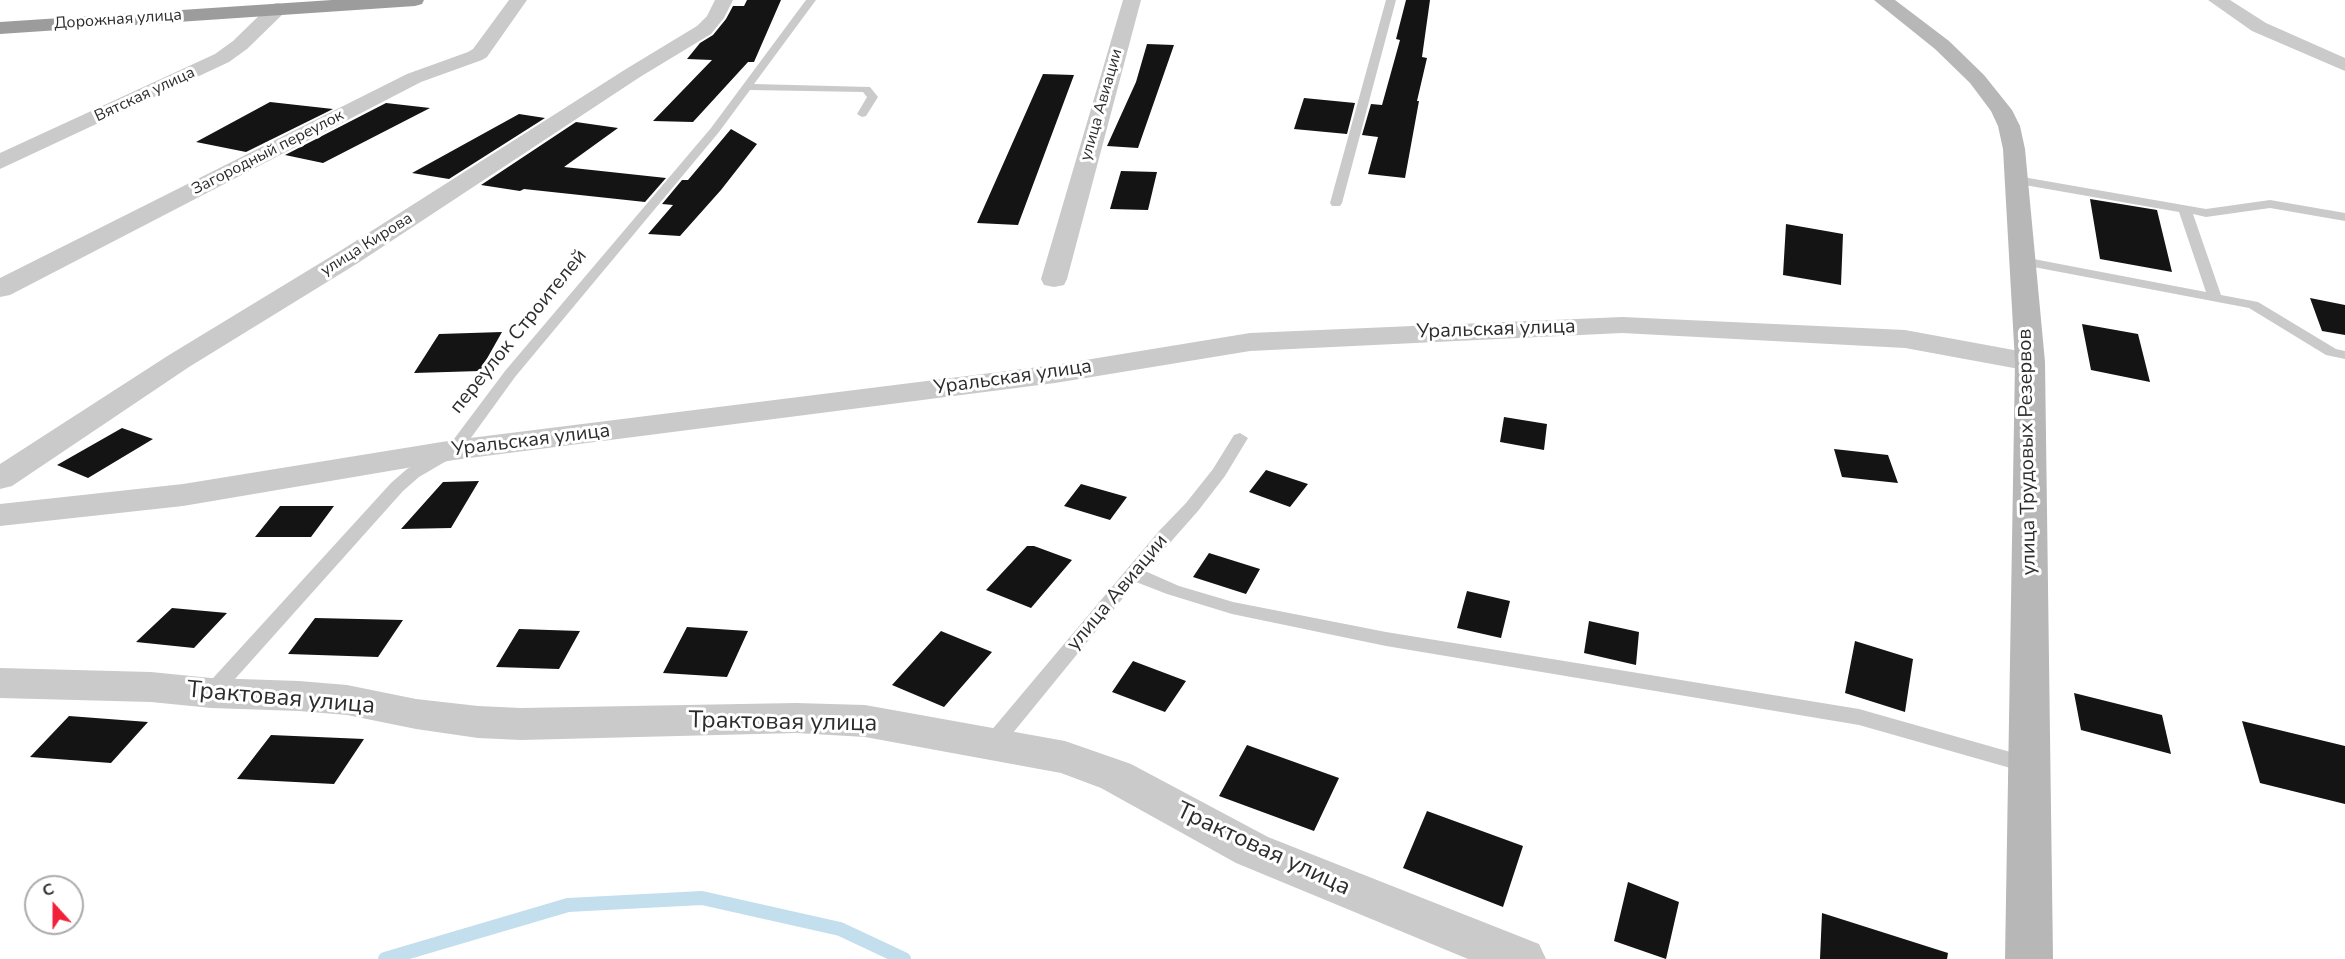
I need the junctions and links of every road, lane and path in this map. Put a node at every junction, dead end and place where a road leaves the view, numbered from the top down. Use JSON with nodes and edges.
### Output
{"nodes":[{"id":1,"x":415,"y":0,"type":"edge"},
{"id":2,"x":518,"y":0,"type":"edge"},
{"id":3,"x":724,"y":0,"type":"edge"},
{"id":4,"x":811,"y":0,"type":"edge"},
{"id":5,"x":1132,"y":0,"type":"edge"},
{"id":6,"x":1391,"y":0,"type":"edge"},
{"id":7,"x":1883,"y":0,"type":"edge"},
{"id":8,"x":2217,"y":0,"type":"edge"},
{"id":9,"x":277,"y":9,"type":"junction"},
{"id":10,"x":4,"y":30,"type":"edge"},
{"id":11,"x":2345,"y":65,"type":"edge"},
{"id":12,"x":746,"y":87,"type":"junction"},
{"id":13,"x":862,"y":114,"type":"dead end"},
{"id":14,"x":0,"y":162,"type":"edge"},
{"id":15,"x":2017,"y":180,"type":"junction"},
{"id":16,"x":1336,"y":203,"type":"dead end"},
{"id":17,"x":2185,"y":210,"type":"junction"},
{"id":18,"x":2345,"y":217,"type":"edge"},
{"id":19,"x":2023,"y":261,"type":"junction"},
{"id":20,"x":1054,"y":279,"type":"dead end"},
{"id":21,"x":0,"y":289,"type":"edge"},
{"id":22,"x":2215,"y":298,"type":"junction"},
{"id":23,"x":2345,"y":355,"type":"edge"},
{"id":24,"x":2030,"y":362,"type":"junction"},
{"id":25,"x":1240,"y":438,"type":"dead end"},
{"id":26,"x":454,"y":450,"type":"junction"},
{"id":27,"x":0,"y":479,"type":"edge"},
{"id":28,"x":0,"y":514,"type":"edge"},
{"id":29,"x":1133,"y":573,"type":"junction"},
{"id":30,"x":0,"y":683,"type":"edge"},
{"id":31,"x":211,"y":693,"type":"junction"},
{"id":32,"x":992,"y":744,"type":"junction"},
{"id":33,"x":2029,"y":765,"type":"junction"},
{"id":34,"x":1522,"y":959,"type":"edge"},
{"id":35,"x":2029,"y":959,"type":"edge"}],
"edges":[{"from":1,"to":9,"type":"highway","name":"Дорожная улица"},
{"from":2,"to":21,"type":"street","name":"Загородный переулок"},
{"from":3,"to":27,"type":"street","name":"улица Кирова"},
{"from":4,"to":12,"type":"lane","name":"переулок Строителей"},
{"from":5,"to":20,"type":"street","name":"улица Авиации"},
{"from":6,"to":16,"type":"lane"},
{"from":7,"to":15,"type":"main road","name":"улица Трудовых Резервов"},
{"from":8,"to":11,"type":"street"},
{"from":9,"to":10,"type":"highway","name":"Дорожная улица"},
{"from":9,"to":14,"type":"street","name":"Вятская улица"},
{"from":12,"to":13,"type":"lane"},
{"from":12,"to":26,"type":"lane","name":"переулок Строителей"},
{"from":15,"to":17,"type":"lane"},
{"from":15,"to":19,"type":"main road","name":"улица Трудовых Резервов"},
{"from":17,"to":18,"type":"lane"},
{"from":17,"to":22,"type":"lane"},
{"from":19,"to":22,"type":"lane"},
{"from":19,"to":24,"type":"main road","name":"улица Трудовых Резервов"},
{"from":22,"to":23,"type":"lane"},
{"from":24,"to":26,"type":"street","name":"Уральская улица"},
{"from":24,"to":33,"type":"main road","name":"улица Трудовых Резервов"},
{"from":25,"to":29,"type":"lane","name":"улица Авиации"},
{"from":26,"to":28,"type":"street","name":"Уральская улица"},
{"from":26,"to":31,"type":"lane","name":"переулок Строителей"},
{"from":29,"to":32,"type":"lane","name":"улица Авиации"},
{"from":29,"to":33,"type":"lane"},
{"from":30,"to":31,"type":"street","name":"Трактовая улица"},
{"from":31,"to":32,"type":"street","name":"Трактовая улица"},
{"from":32,"to":34,"type":"street","name":"Трактовая улица"},
{"from":33,"to":35,"type":"main road","name":"улица Трудовых Резервов"}]}
